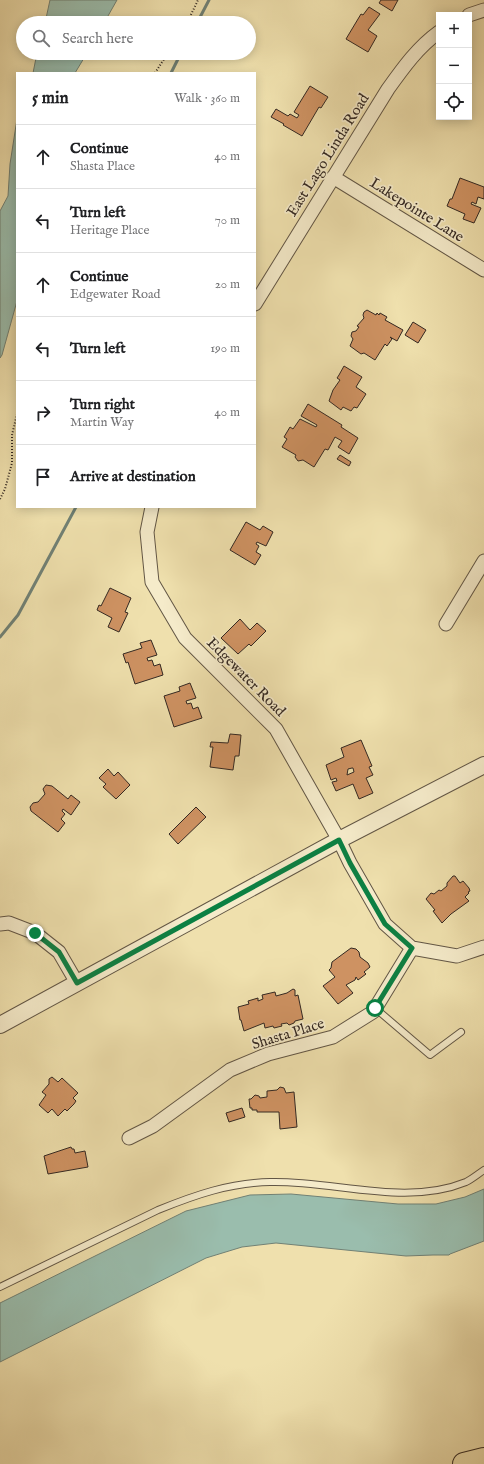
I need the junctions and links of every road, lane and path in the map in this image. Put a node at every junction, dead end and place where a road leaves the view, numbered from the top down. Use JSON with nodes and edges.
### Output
{"nodes":[{"id":1,"x":198,"y":0,"type":"edge"},
{"id":2,"x":484,"y":10,"type":"edge"},
{"id":3,"x":472,"y":14,"type":"edge"},
{"id":4,"x":190,"y":16,"type":"edge"},
{"id":5,"x":436,"y":34,"type":"edge"},
{"id":6,"x":163,"y":60,"type":"edge"},
{"id":7,"x":156,"y":72,"type":"edge"},
{"id":8,"x":333,"y":177,"type":"junction"},
{"id":9,"x":484,"y":270,"type":"edge"},
{"id":10,"x":256,"y":302,"type":"edge"},
{"id":11,"x":16,"y":418,"type":"edge"},
{"id":12,"x":0,"y":499,"type":"edge"},
{"id":13,"x":152,"y":508,"type":"edge"},
{"id":14,"x":484,"y":562,"type":"edge"},
{"id":15,"x":446,"y":624,"type":"dead end"},
{"id":16,"x":484,"y":765,"type":"edge"},
{"id":17,"x":339,"y":840,"type":"junction"},
{"id":18,"x":0,"y":924,"type":"edge"},
{"id":19,"x":484,"y":947,"type":"edge"},
{"id":20,"x":412,"y":948,"type":"junction"},
{"id":21,"x":77,"y":983,"type":"junction"},
{"id":22,"x":375,"y":1008,"type":"junction"},
{"id":23,"x":0,"y":1025,"type":"edge"},
{"id":24,"x":461,"y":1032,"type":"dead end"},
{"id":25,"x":129,"y":1138,"type":"dead end"},
{"id":26,"x":484,"y":1170,"type":"edge"},
{"id":27,"x":0,"y":1287,"type":"edge"},
{"id":28,"x":484,"y":1459,"type":"edge"},
{"id":29,"x":464,"y":1464,"type":"edge"}],
"edges":[{"from":1,"to":4,"type":"path"},
{"from":2,"to":3,"type":"street"},
{"from":5,"to":8,"type":"street","name":"East Lago Linda Road"},
{"from":6,"to":7,"type":"path"},
{"from":8,"to":9,"type":"street","name":"Lakepointe Lane"},
{"from":8,"to":10,"type":"street","name":"East Lago Linda Road"},
{"from":11,"to":12,"type":"path"},
{"from":13,"to":17,"type":"street","name":"Edgewater Road"},
{"from":14,"to":15,"type":"street"},
{"from":16,"to":17,"type":"street"},
{"from":17,"to":20,"type":"street","name":"Edgewater Road"},
{"from":17,"to":21,"type":"street"},
{"from":18,"to":21,"type":"street"},
{"from":19,"to":20,"type":"street"},
{"from":20,"to":22,"type":"street","name":"Shasta Place"},
{"from":21,"to":23,"type":"street"},
{"from":22,"to":24,"type":"lane"},
{"from":22,"to":25,"type":"street","name":"Shasta Place"},
{"from":26,"to":27,"type":"lane"},
{"from":28,"to":29,"type":"highway"}]}
